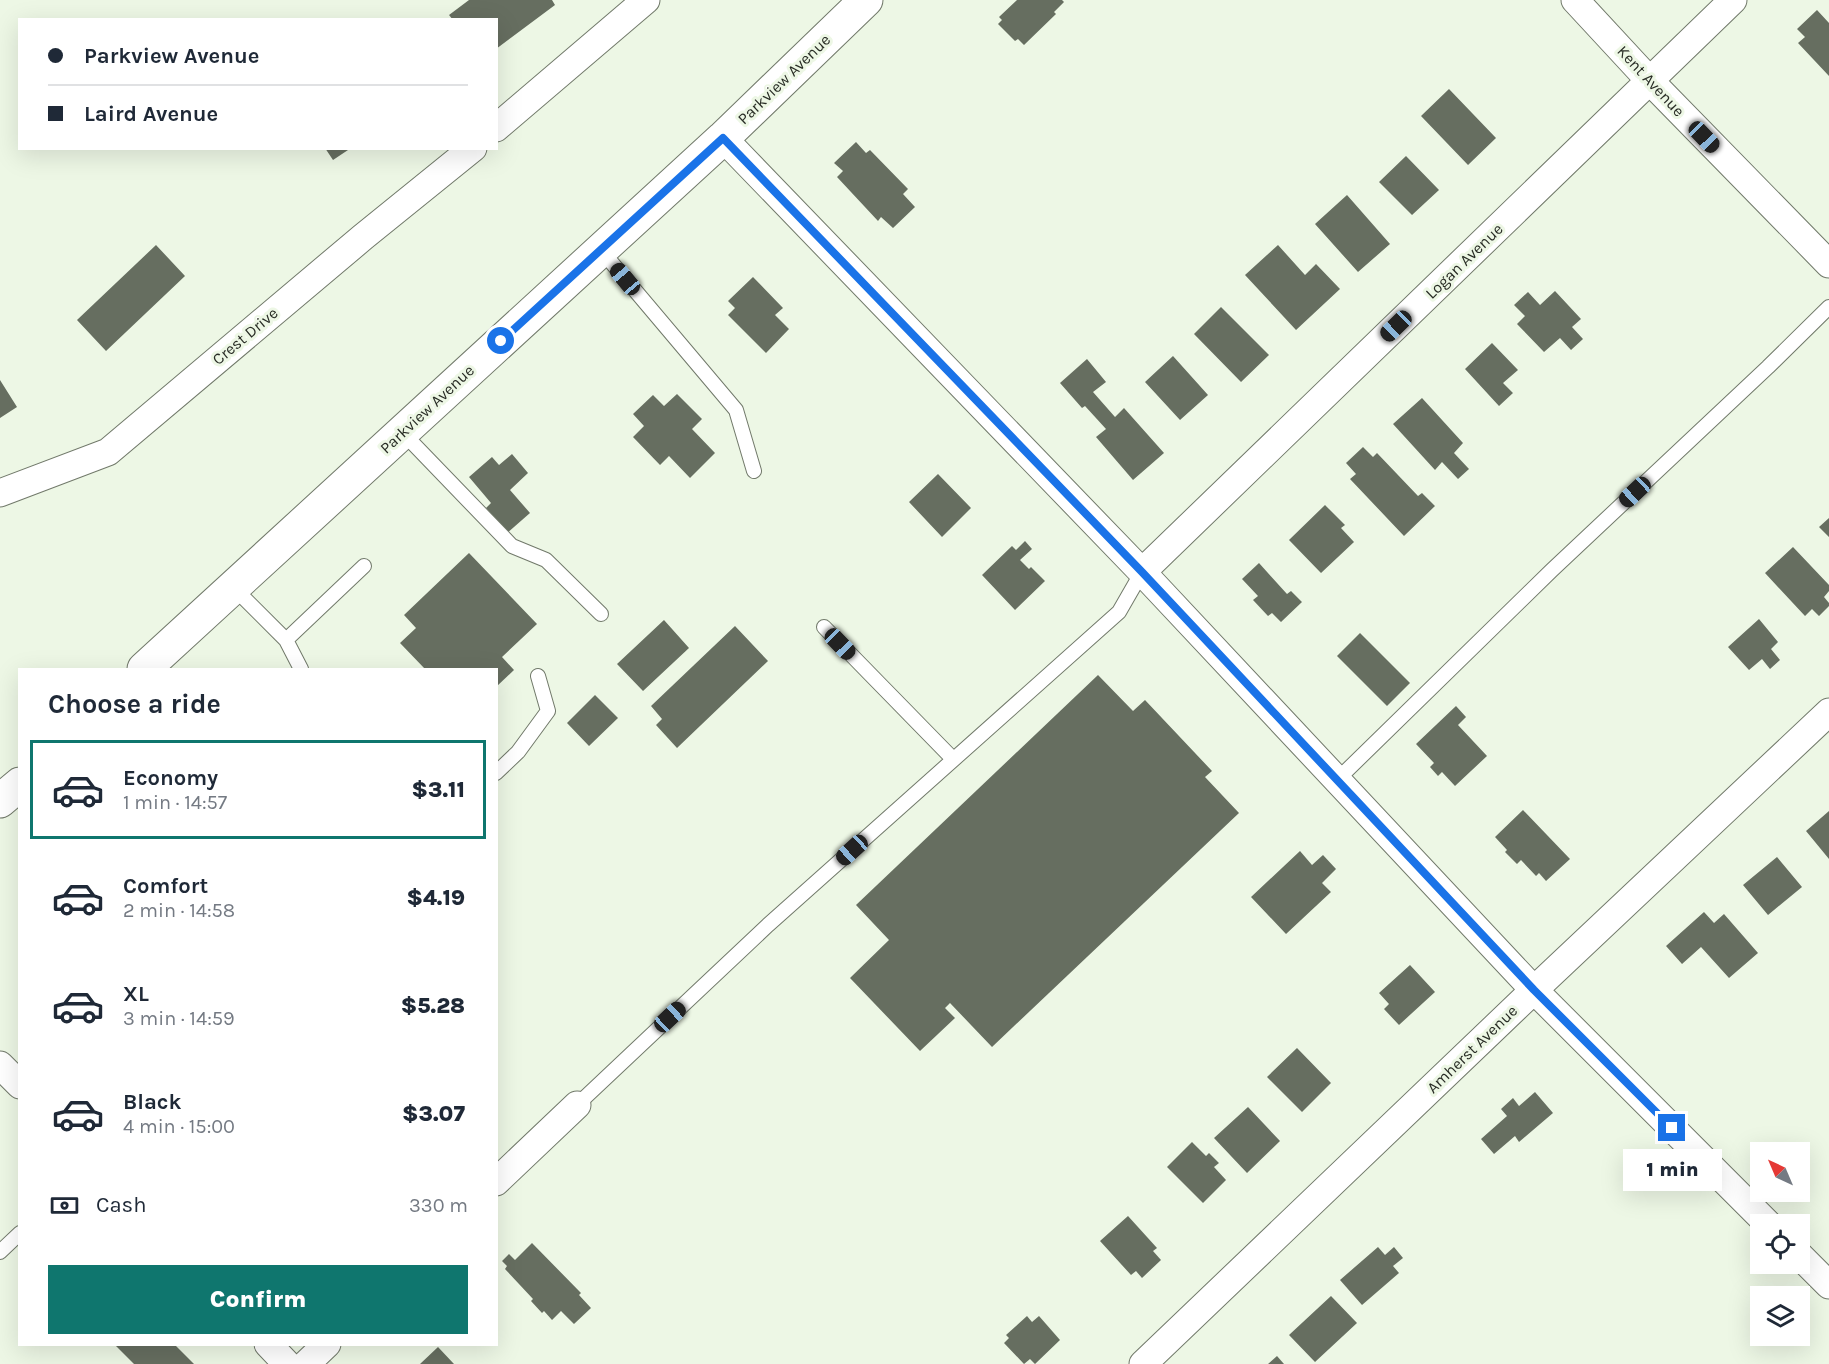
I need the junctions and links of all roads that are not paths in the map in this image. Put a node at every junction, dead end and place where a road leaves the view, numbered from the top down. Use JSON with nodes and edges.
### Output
{"nodes":[{"id":1,"x":646,"y":0,"type":"edge"},
{"id":2,"x":866,"y":0,"type":"edge"},
{"id":3,"x":1575,"y":0,"type":"edge"},
{"id":4,"x":1733,"y":0,"type":"edge"},
{"id":5,"x":1650,"y":81,"type":"junction"},
{"id":6,"x":498,"y":126,"type":"edge"},
{"id":7,"x":723,"y":138,"type":"junction"},
{"id":8,"x":471,"y":150,"type":"edge"},
{"id":9,"x":601,"y":250,"type":"junction"},
{"id":10,"x":1829,"y":264,"type":"edge"},
{"id":11,"x":1829,"y":307,"type":"edge"},
{"id":12,"x":402,"y":432,"type":"junction"},
{"id":13,"x":754,"y":471,"type":"dead end"},
{"id":14,"x":0,"y":493,"type":"edge"},
{"id":15,"x":364,"y":566,"type":"dead end"},
{"id":16,"x":1142,"y":572,"type":"junction"},
{"id":17,"x":233,"y":587,"type":"junction"},
{"id":18,"x":601,"y":614,"type":"dead end"},
{"id":19,"x":824,"y":627,"type":"dead end"},
{"id":20,"x":286,"y":640,"type":"junction"},
{"id":21,"x":145,"y":668,"type":"edge"},
{"id":22,"x":300,"y":668,"type":"edge"},
{"id":23,"x":538,"y":676,"type":"dead end"},
{"id":24,"x":1829,"y":712,"type":"edge"},
{"id":25,"x":953,"y":759,"type":"junction"},
{"id":26,"x":498,"y":771,"type":"edge"},
{"id":27,"x":1337,"y":780,"type":"junction"},
{"id":28,"x":18,"y":785,"type":"edge"},
{"id":29,"x":0,"y":801,"type":"edge"},
{"id":30,"x":1534,"y":990,"type":"junction"},
{"id":31,"x":0,"y":1065,"type":"edge"},
{"id":32,"x":18,"y":1083,"type":"edge"},
{"id":33,"x":577,"y":1105,"type":"joint"},
{"id":34,"x":498,"y":1180,"type":"edge"},
{"id":35,"x":1758,"y":1214,"type":"edge"},
{"id":36,"x":18,"y":1235,"type":"edge"},
{"id":37,"x":0,"y":1252,"type":"edge"},
{"id":38,"x":1810,"y":1266,"type":"edge"},
{"id":39,"x":1829,"y":1285,"type":"edge"},
{"id":40,"x":270,"y":1346,"type":"edge"},
{"id":41,"x":325,"y":1346,"type":"edge"},
{"id":42,"x":287,"y":1364,"type":"edge"},
{"id":43,"x":306,"y":1364,"type":"edge"},
{"id":44,"x":1143,"y":1364,"type":"edge"}],
"edges":[{"from":1,"to":6,"type":"street"},
{"from":2,"to":7,"type":"street","name":"Parkview Avenue"},
{"from":3,"to":5,"type":"street","name":"Kent Avenue"},
{"from":4,"to":5,"type":"street","name":"Logan Avenue"},
{"from":5,"to":10,"type":"street","name":"Kent Avenue"},
{"from":5,"to":16,"type":"street","name":"Logan Avenue"},
{"from":7,"to":9,"type":"street","name":"Parkview Avenue"},
{"from":7,"to":16,"type":"street"},
{"from":8,"to":14,"type":"street","name":"Crest Drive"},
{"from":9,"to":12,"type":"street","name":"Parkview Avenue"},
{"from":9,"to":13,"type":"lane"},
{"from":11,"to":27,"type":"lane"},
{"from":12,"to":17,"type":"street","name":"Parkview Avenue"},
{"from":12,"to":18,"type":"lane"},
{"from":15,"to":20,"type":"lane"},
{"from":16,"to":25,"type":"lane"},
{"from":16,"to":27,"type":"street"},
{"from":17,"to":20,"type":"lane"},
{"from":17,"to":21,"type":"street","name":"Parkview Avenue"},
{"from":19,"to":25,"type":"lane"},
{"from":20,"to":22,"type":"lane"},
{"from":23,"to":26,"type":"lane"},
{"from":24,"to":30,"type":"street","name":"Amherst Avenue"},
{"from":25,"to":33,"type":"lane"},
{"from":27,"to":30,"type":"street"},
{"from":28,"to":29,"type":"street"},
{"from":30,"to":35,"type":"street"},
{"from":30,"to":44,"type":"street","name":"Amherst Avenue"},
{"from":31,"to":32,"type":"street"},
{"from":33,"to":34,"type":"street"},
{"from":36,"to":37,"type":"lane"},
{"from":38,"to":39,"type":"street"},
{"from":40,"to":42,"type":"street"},
{"from":41,"to":43,"type":"street"}]}
